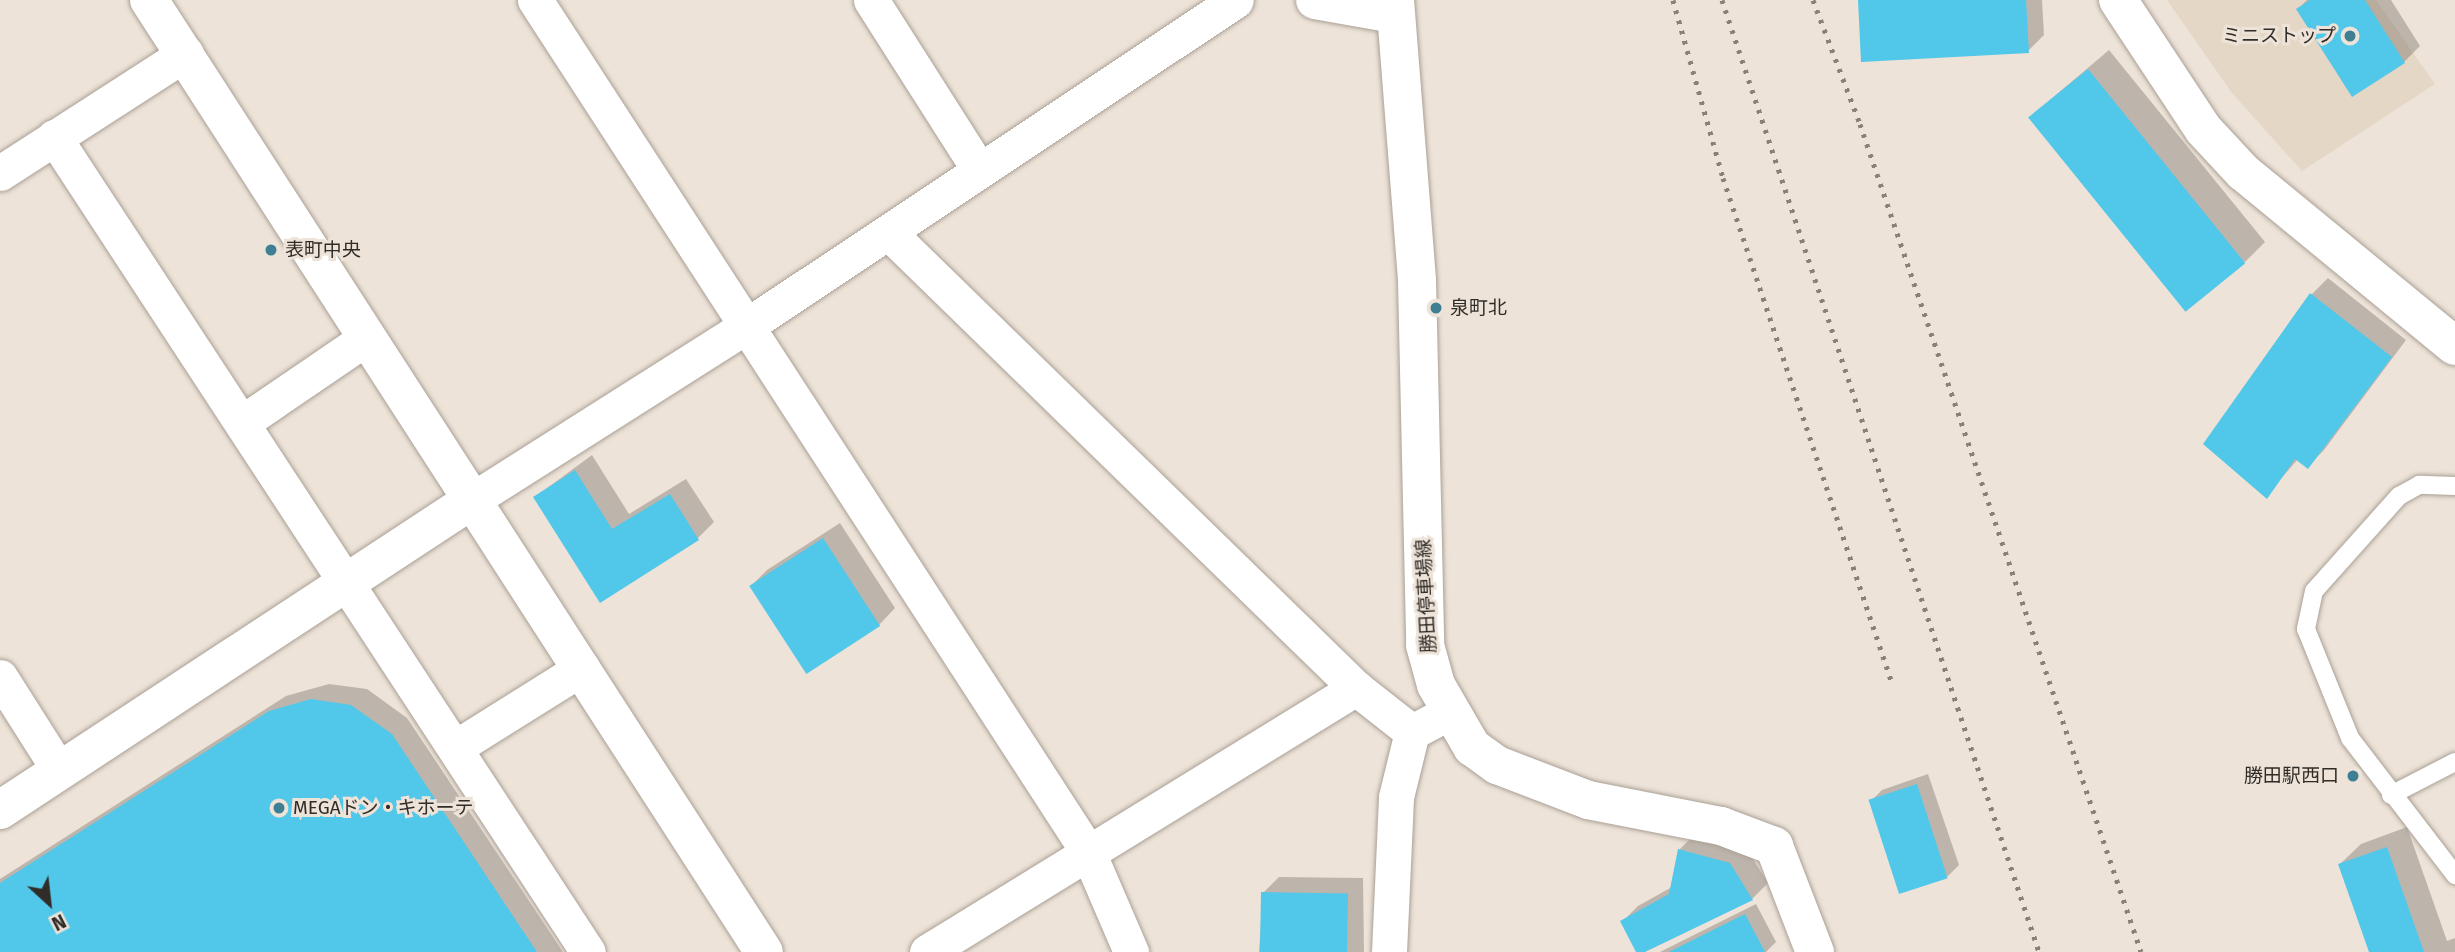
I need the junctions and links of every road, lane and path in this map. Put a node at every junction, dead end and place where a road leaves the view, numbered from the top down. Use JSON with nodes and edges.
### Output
{"nodes":[{"id":1,"x":149,"y":0,"type":"edge"},
{"id":2,"x":535,"y":0,"type":"edge"},
{"id":3,"x":871,"y":0,"type":"edge"},
{"id":4,"x":1236,"y":0,"type":"edge"},
{"id":5,"x":1315,"y":0,"type":"edge"},
{"id":6,"x":2118,"y":0,"type":"edge"},
{"id":7,"x":1395,"y":7,"type":"edge"},
{"id":8,"x":186,"y":53,"type":"junction"},
{"id":9,"x":54,"y":137,"type":"junction"},
{"id":10,"x":978,"y":168,"type":"junction"},
{"id":11,"x":0,"y":173,"type":"edge"},
{"id":12,"x":888,"y":232,"type":"junction"},
{"id":13,"x":748,"y":325,"type":"junction"},
{"id":14,"x":366,"y":338,"type":"junction"},
{"id":15,"x":2455,"y":346,"type":"edge"},
{"id":16,"x":243,"y":422,"type":"junction"},
{"id":17,"x":2455,"y":486,"type":"edge"},
{"id":18,"x":472,"y":500,"type":"junction"},
{"id":19,"x":346,"y":584,"type":"junction"},
{"id":20,"x":582,"y":668,"type":"junction"},
{"id":21,"x":0,"y":677,"type":"edge"},
{"id":22,"x":1356,"y":688,"type":"junction"},
{"id":23,"x":1448,"y":712,"type":"junction"},
{"id":24,"x":1412,"y":732,"type":"junction"},
{"id":25,"x":456,"y":747,"type":"junction"},
{"id":26,"x":2455,"y":762,"type":"edge"},
{"id":27,"x":59,"y":770,"type":"junction"},
{"id":28,"x":2391,"y":795,"type":"junction"},
{"id":29,"x":0,"y":810,"type":"edge"},
{"id":30,"x":1088,"y":852,"type":"junction"},
{"id":31,"x":2455,"y":876,"type":"edge"},
{"id":32,"x":588,"y":952,"type":"edge"},
{"id":33,"x":764,"y":952,"type":"edge"},
{"id":34,"x":927,"y":952,"type":"edge"},
{"id":35,"x":1131,"y":952,"type":"edge"},
{"id":36,"x":1389,"y":952,"type":"edge"},
{"id":37,"x":1815,"y":952,"type":"edge"}],
"edges":[{"from":1,"to":8,"type":"street"},
{"from":2,"to":13,"type":"street"},
{"from":3,"to":10,"type":"street"},
{"from":4,"to":10,"type":"street"},
{"from":5,"to":7,"type":"street"},
{"from":6,"to":15,"type":"street"},
{"from":7,"to":23,"type":"street","name":"勝田停車場線"},
{"from":8,"to":9,"type":"street"},
{"from":8,"to":14,"type":"street"},
{"from":9,"to":11,"type":"street"},
{"from":9,"to":16,"type":"street"},
{"from":10,"to":12,"type":"street"},
{"from":12,"to":13,"type":"street"},
{"from":12,"to":22,"type":"street"},
{"from":13,"to":18,"type":"street"},
{"from":13,"to":30,"type":"street"},
{"from":14,"to":16,"type":"street"},
{"from":14,"to":18,"type":"street"},
{"from":16,"to":19,"type":"street"},
{"from":17,"to":28,"type":"lane"},
{"from":18,"to":19,"type":"street"},
{"from":18,"to":20,"type":"street"},
{"from":19,"to":25,"type":"street"},
{"from":19,"to":27,"type":"street"},
{"from":20,"to":25,"type":"street"},
{"from":20,"to":33,"type":"street"},
{"from":21,"to":27,"type":"street"},
{"from":22,"to":24,"type":"street"},
{"from":22,"to":30,"type":"street"},
{"from":23,"to":24,"type":"street"},
{"from":23,"to":37,"type":"street","name":"勝田停車場線"},
{"from":24,"to":36,"type":"street"},
{"from":25,"to":32,"type":"street"},
{"from":26,"to":28,"type":"lane"},
{"from":27,"to":29,"type":"street"},
{"from":28,"to":31,"type":"lane"},
{"from":30,"to":34,"type":"street"},
{"from":30,"to":35,"type":"street"}]}
